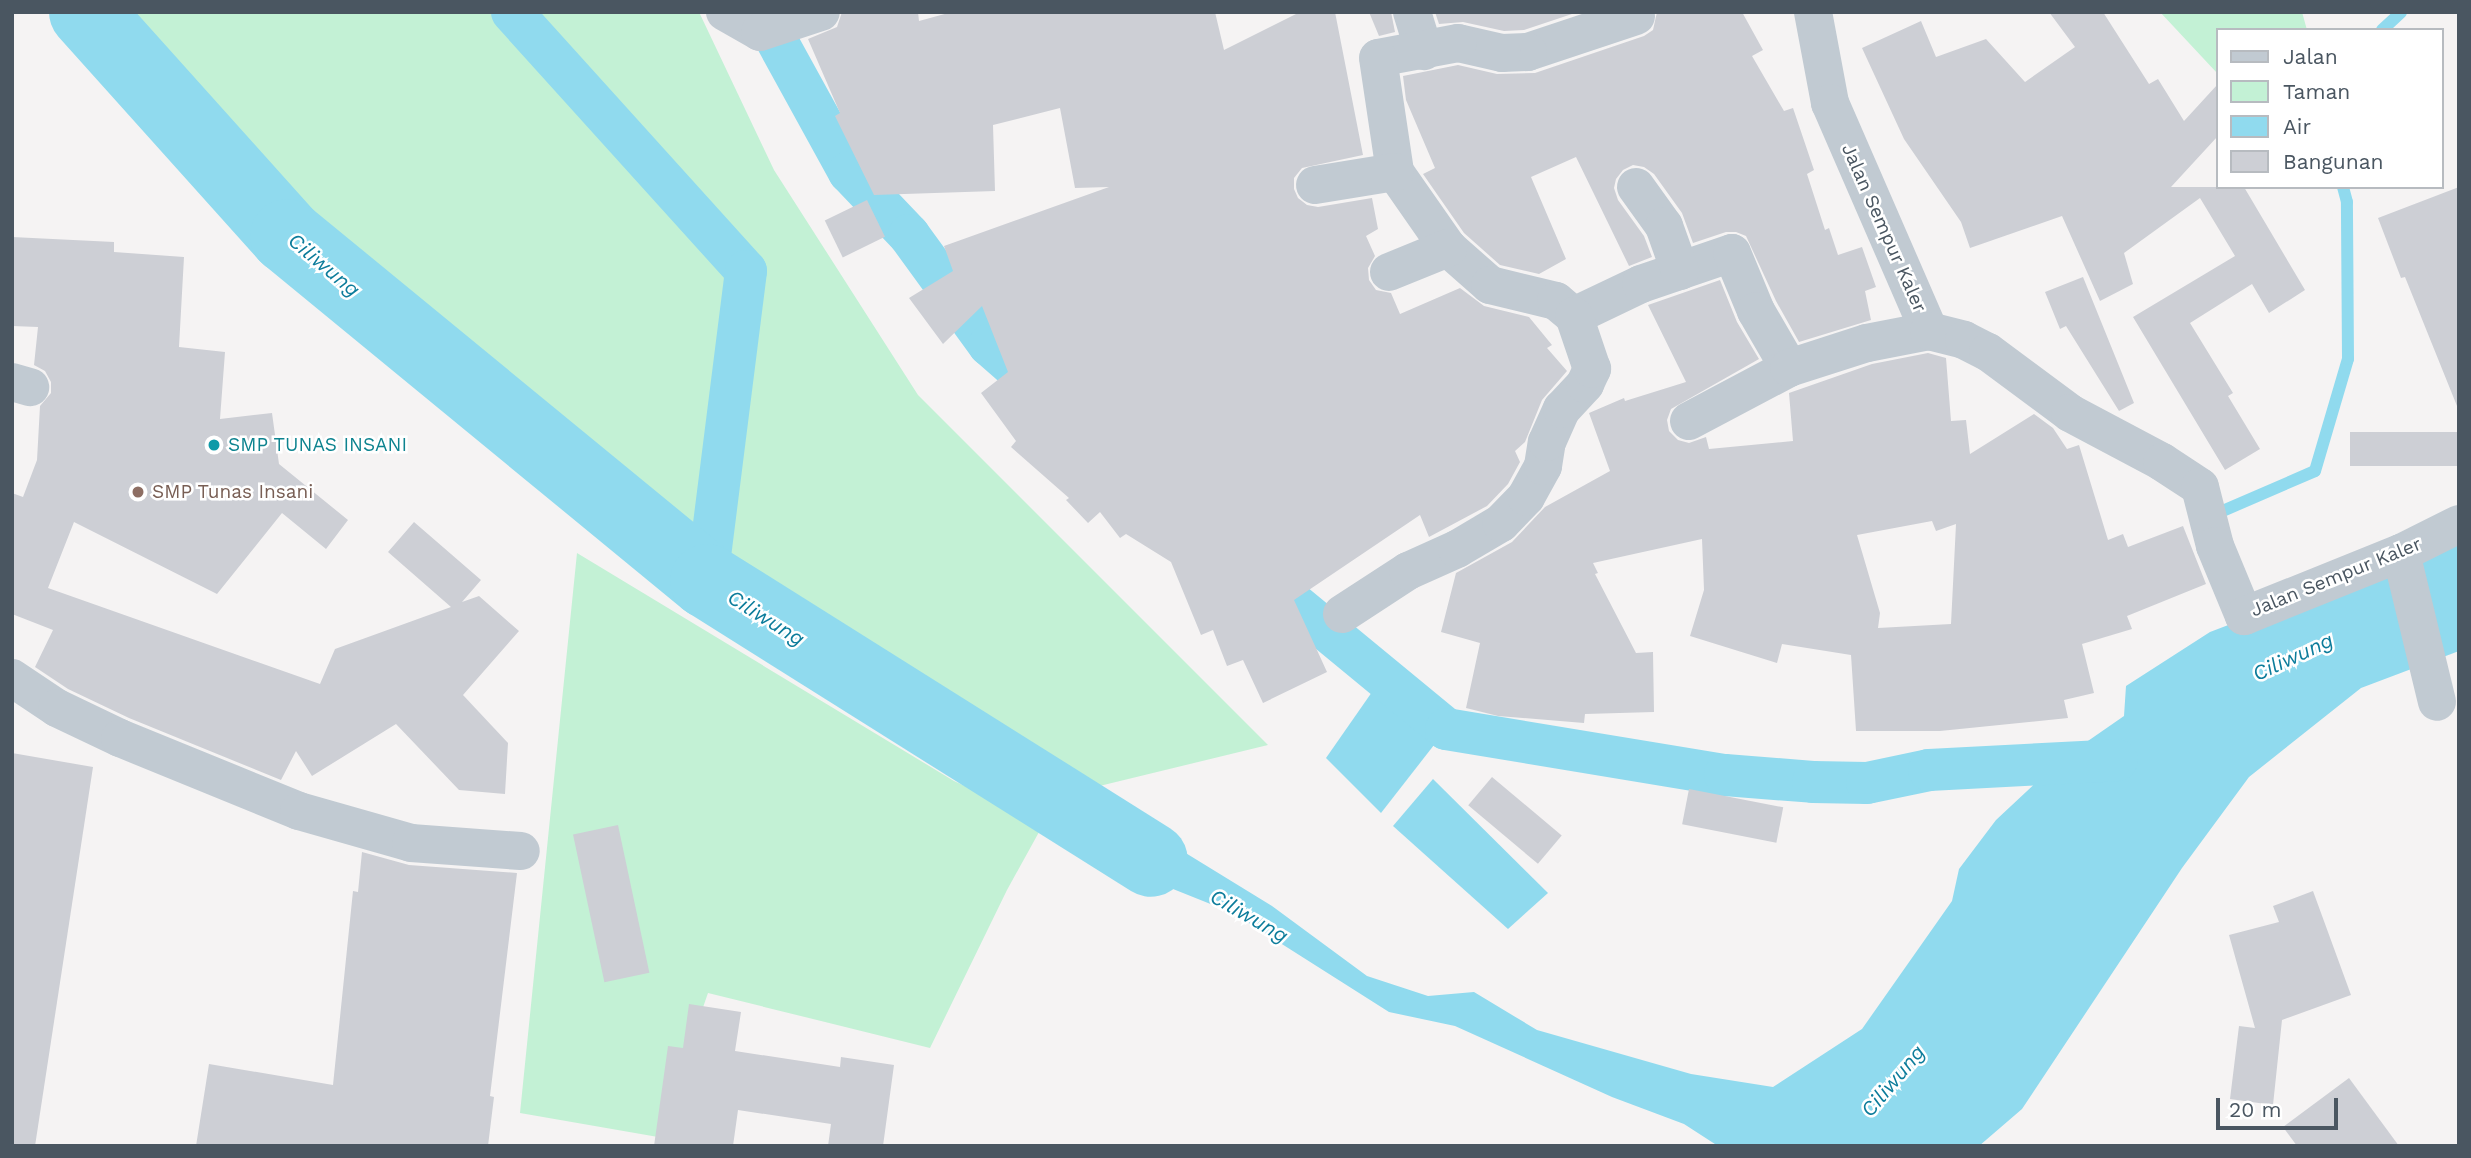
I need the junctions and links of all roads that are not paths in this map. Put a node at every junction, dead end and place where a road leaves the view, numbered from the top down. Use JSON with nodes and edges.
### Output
{"nodes":[{"id":1,"x":725,"y":12,"type":"edge"},
{"id":2,"x":1412,"y":12,"type":"edge"},
{"id":3,"x":1813,"y":12,"type":"edge"},
{"id":4,"x":816,"y":14,"type":"edge"},
{"id":5,"x":1636,"y":16,"type":"dead end"},
{"id":6,"x":1424,"y":51,"type":"junction"},
{"id":7,"x":1395,"y":172,"type":"junction"},
{"id":8,"x":1315,"y":186,"type":"dead end"},
{"id":9,"x":1636,"y":187,"type":"dead end"},
{"id":10,"x":1448,"y":248,"type":"junction"},
{"id":11,"x":1680,"y":271,"type":"junction"},
{"id":12,"x":1389,"y":272,"type":"dead end"},
{"id":13,"x":1574,"y":316,"type":"junction"},
{"id":14,"x":1929,"y":331,"type":"junction"},
{"id":15,"x":1789,"y":368,"type":"junction"},
{"id":16,"x":1689,"y":421,"type":"dead end"},
{"id":17,"x":2459,"y":524,"type":"edge"},
{"id":18,"x":2401,"y":555,"type":"junction"},
{"id":19,"x":1342,"y":614,"type":"dead end"},
{"id":20,"x":12,"y":678,"type":"edge"},
{"id":21,"x":2437,"y":702,"type":"dead end"},
{"id":22,"x":521,"y":851,"type":"dead end"}],
"edges":[{"from":1,"to":4,"type":"street"},
{"from":2,"to":6,"type":"street"},
{"from":3,"to":14,"type":"street","name":"Jalan Sempur Kaler"},
{"from":5,"to":6,"type":"street"},
{"from":6,"to":7,"type":"street"},
{"from":7,"to":8,"type":"street"},
{"from":7,"to":10,"type":"street"},
{"from":9,"to":11,"type":"street"},
{"from":10,"to":12,"type":"street"},
{"from":10,"to":13,"type":"street"},
{"from":11,"to":13,"type":"street"},
{"from":11,"to":15,"type":"street"},
{"from":13,"to":19,"type":"street"},
{"from":14,"to":15,"type":"street"},
{"from":14,"to":18,"type":"street","name":"Jalan Sempur Kaler"},
{"from":15,"to":16,"type":"street"},
{"from":17,"to":18,"type":"street","name":"Jalan Sempur Kaler"},
{"from":18,"to":21,"type":"street"},
{"from":20,"to":22,"type":"street"}]}
